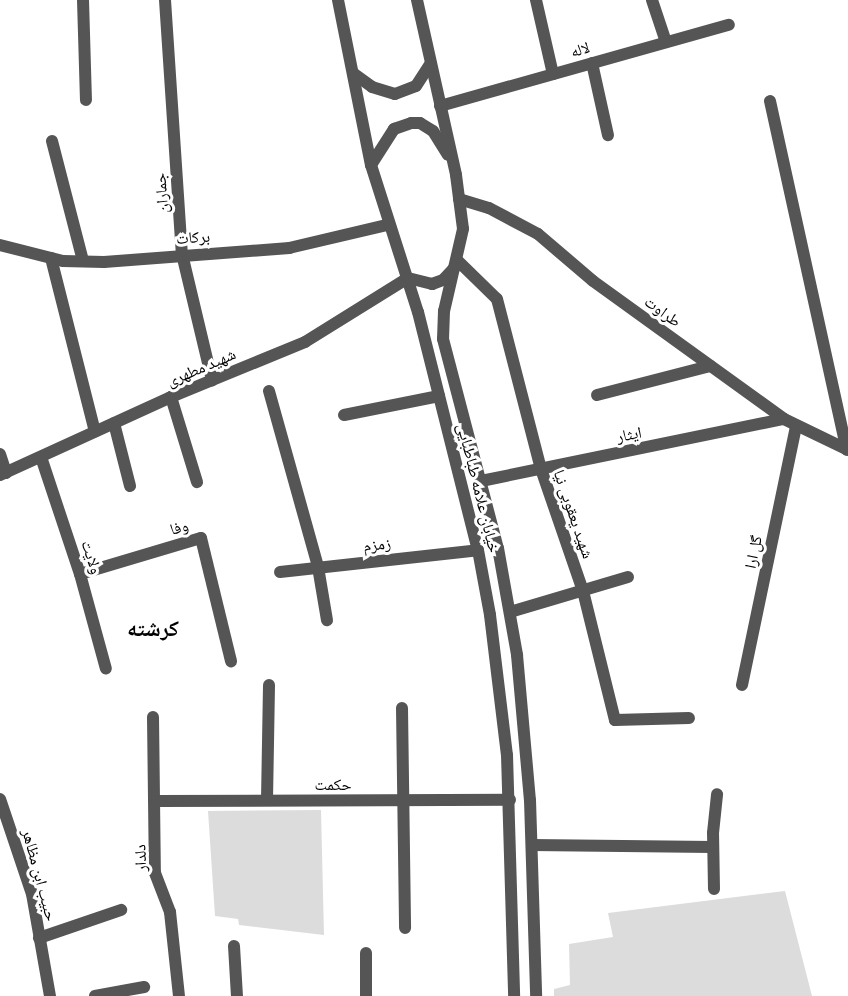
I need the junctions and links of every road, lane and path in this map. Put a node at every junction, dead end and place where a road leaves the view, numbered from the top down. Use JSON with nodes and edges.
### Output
{"nodes":[{"id":1,"x":83,"y":0,"type":"edge"},
{"id":2,"x":165,"y":0,"type":"edge"},
{"id":3,"x":338,"y":0,"type":"edge"},
{"id":4,"x":417,"y":0,"type":"edge"},
{"id":5,"x":536,"y":0,"type":"edge"},
{"id":6,"x":652,"y":0,"type":"edge"},
{"id":7,"x":729,"y":25,"type":"dead end"},
{"id":8,"x":666,"y":42,"type":"junction"},
{"id":9,"x":432,"y":63,"type":"junction"},
{"id":10,"x":592,"y":63,"type":"junction"},
{"id":11,"x":353,"y":73,"type":"junction"},
{"id":12,"x":553,"y":74,"type":"junction"},
{"id":13,"x":86,"y":100,"type":"dead end"},
{"id":14,"x":770,"y":101,"type":"dead end"},
{"id":15,"x":441,"y":106,"type":"junction"},
{"id":16,"x":608,"y":135,"type":"dead end"},
{"id":17,"x":51,"y":141,"type":"dead end"},
{"id":18,"x":453,"y":164,"type":"junction"},
{"id":19,"x":371,"y":165,"type":"junction"},
{"id":20,"x":459,"y":199,"type":"junction"},
{"id":21,"x":387,"y":225,"type":"junction"},
{"id":22,"x":0,"y":245,"type":"edge"},
{"id":23,"x":182,"y":254,"type":"junction"},
{"id":24,"x":51,"y":258,"type":"junction"},
{"id":25,"x":83,"y":261,"type":"junction"},
{"id":26,"x":458,"y":261,"type":"junction"},
{"id":27,"x":408,"y":278,"type":"junction"},
{"id":28,"x":710,"y":366,"type":"junction"},
{"id":29,"x":213,"y":380,"type":"junction"},
{"id":30,"x":270,"y":391,"type":"dead end"},
{"id":31,"x":597,"y":395,"type":"dead end"},
{"id":32,"x":439,"y":396,"type":"junction"},
{"id":33,"x":171,"y":397,"type":"junction"},
{"id":34,"x":344,"y":415,"type":"dead end"},
{"id":35,"x":784,"y":419,"type":"junction"},
{"id":36,"x":114,"y":423,"type":"junction"},
{"id":37,"x":796,"y":426,"type":"junction"},
{"id":38,"x":95,"y":432,"type":"junction"},
{"id":39,"x":847,"y":450,"type":"edge"},
{"id":40,"x":0,"y":454,"type":"edge"},
{"id":41,"x":41,"y":457,"type":"junction"},
{"id":42,"x":541,"y":469,"type":"junction"},
{"id":43,"x":3,"y":474,"type":"edge"},
{"id":44,"x":482,"y":481,"type":"junction"},
{"id":45,"x":197,"y":482,"type":"dead end"},
{"id":46,"x":461,"y":484,"type":"junction"},
{"id":47,"x":130,"y":486,"type":"dead end"},
{"id":48,"x":498,"y":548,"type":"junction"},
{"id":49,"x":478,"y":550,"type":"junction"},
{"id":50,"x":318,"y":567,"type":"junction"},
{"id":51,"x":279,"y":572,"type":"dead end"},
{"id":52,"x":80,"y":573,"type":"junction"},
{"id":53,"x":628,"y":577,"type":"dead end"},
{"id":54,"x":583,"y":591,"type":"junction"},
{"id":55,"x":510,"y":612,"type":"junction"},
{"id":56,"x":490,"y":615,"type":"junction"},
{"id":57,"x":327,"y":620,"type":"dead end"},
{"id":58,"x":231,"y":661,"type":"dead end"},
{"id":59,"x":106,"y":669,"type":"dead end"},
{"id":60,"x":269,"y":685,"type":"dead end"},
{"id":61,"x":742,"y":685,"type":"dead end"},
{"id":62,"x":402,"y":708,"type":"dead end"},
{"id":63,"x":153,"y":717,"type":"dead end"},
{"id":64,"x":689,"y":718,"type":"dead end"},
{"id":65,"x":717,"y":794,"type":"dead end"},
{"id":66,"x":0,"y":799,"type":"edge"},
{"id":67,"x":267,"y":800,"type":"junction"},
{"id":68,"x":404,"y":800,"type":"junction"},
{"id":69,"x":510,"y":800,"type":"junction"},
{"id":70,"x":530,"y":800,"type":"junction"},
{"id":71,"x":157,"y":801,"type":"junction"},
{"id":72,"x":532,"y":845,"type":"junction"},
{"id":73,"x":512,"y":847,"type":"junction"},
{"id":74,"x":712,"y":847,"type":"junction"},
{"id":75,"x":714,"y":889,"type":"dead end"},
{"id":76,"x":121,"y":910,"type":"dead end"},
{"id":77,"x":405,"y":928,"type":"dead end"},
{"id":78,"x":39,"y":938,"type":"junction"},
{"id":79,"x":234,"y":946,"type":"dead end"},
{"id":80,"x":366,"y":953,"type":"dead end"},
{"id":81,"x":144,"y":987,"type":"dead end"},
{"id":82,"x":50,"y":996,"type":"edge"},
{"id":83,"x":95,"y":996,"type":"edge"},
{"id":84,"x":178,"y":996,"type":"edge"},
{"id":85,"x":237,"y":996,"type":"edge"},
{"id":86,"x":366,"y":996,"type":"edge"},
{"id":87,"x":514,"y":996,"type":"edge"},
{"id":88,"x":536,"y":996,"type":"edge"}],
"edges":[{"from":1,"to":13,"type":"street"},
{"from":2,"to":23,"type":"street","name":"جماران"},
{"from":3,"to":11,"type":"street","name":"خیابان علامه طباطبایی"},
{"from":4,"to":9,"type":"street","name":"خیابان علامه طباطبایی"},
{"from":5,"to":12,"type":"street"},
{"from":6,"to":8,"type":"street"},
{"from":7,"to":8,"type":"street","name":"لاله"},
{"from":8,"to":10,"type":"street","name":"لاله"},
{"from":9,"to":11,"type":"street"},
{"from":9,"to":15,"type":"street","name":"خیابان علامه طباطبایی"},
{"from":10,"to":12,"type":"street","name":"لاله"},
{"from":10,"to":16,"type":"street"},
{"from":11,"to":19,"type":"street","name":"خیابان علامه طباطبایی"},
{"from":12,"to":15,"type":"street","name":"لاله"},
{"from":14,"to":39,"type":"street"},
{"from":15,"to":18,"type":"street","name":"خیابان علامه طباطبایی"},
{"from":17,"to":25,"type":"street"},
{"from":18,"to":19,"type":"street"},
{"from":18,"to":20,"type":"street","name":"خیابان علامه طباطبایی"},
{"from":19,"to":21,"type":"street","name":"خیابان علامه طباطبایی"},
{"from":20,"to":26,"type":"street","name":"خیابان علامه طباطبایی"},
{"from":20,"to":28,"type":"street","name":"طراوت"},
{"from":21,"to":23,"type":"street","name":"برکات"},
{"from":21,"to":27,"type":"street","name":"خیابان علامه طباطبایی"},
{"from":22,"to":24,"type":"street","name":"برکات"},
{"from":23,"to":25,"type":"street","name":"برکات"},
{"from":23,"to":29,"type":"street","name":"جماران"},
{"from":24,"to":25,"type":"street","name":"برکات"},
{"from":24,"to":38,"type":"street"},
{"from":26,"to":27,"type":"street"},
{"from":26,"to":42,"type":"street","name":"شهید یعقوبی نیا"},
{"from":26,"to":44,"type":"street","name":"خیابان علامه طباطبایی"},
{"from":27,"to":29,"type":"street","name":"شهید مطهری"},
{"from":27,"to":32,"type":"street","name":"خیابان علامه طباطبایی"},
{"from":28,"to":31,"type":"street"},
{"from":28,"to":35,"type":"street","name":"طراوت"},
{"from":29,"to":33,"type":"street","name":"شهید مطهری"},
{"from":30,"to":50,"type":"street"},
{"from":32,"to":34,"type":"street"},
{"from":32,"to":46,"type":"street","name":"خیابان علامه طباطبایی"},
{"from":33,"to":36,"type":"street","name":"شهید مطهری"},
{"from":33,"to":45,"type":"street"},
{"from":35,"to":37,"type":"street","name":"طراوت"},
{"from":35,"to":42,"type":"street","name":"ایثار"},
{"from":36,"to":38,"type":"street","name":"شهید مطهری"},
{"from":36,"to":47,"type":"street"},
{"from":37,"to":39,"type":"street","name":"طراوت"},
{"from":37,"to":61,"type":"street","name":"گل ارا"},
{"from":38,"to":41,"type":"street","name":"شهید مطهری"},
{"from":40,"to":43,"type":"street"},
{"from":41,"to":43,"type":"street","name":"شهید مطهری"},
{"from":41,"to":52,"type":"street","name":"ولایت"},
{"from":42,"to":44,"type":"street","name":"ایثار"},
{"from":42,"to":54,"type":"street","name":"شهید یعقوبی نیا"},
{"from":44,"to":46,"type":"street","name":"ایثار"},
{"from":44,"to":48,"type":"street","name":"خیابان علامه طباطبایی"},
{"from":46,"to":49,"type":"street","name":"خیابان علامه طباطبایی"},
{"from":48,"to":49,"type":"street","name":"زمزم"},
{"from":48,"to":55,"type":"street","name":"خیابان علامه طباطبایی"},
{"from":49,"to":50,"type":"street","name":"زمزم"},
{"from":49,"to":56,"type":"street","name":"خیابان علامه طباطبایی"},
{"from":50,"to":51,"type":"street","name":"زمزم"},
{"from":50,"to":57,"type":"street"},
{"from":52,"to":58,"type":"street","name":"وفا"},
{"from":52,"to":59,"type":"street","name":"ولایت"},
{"from":53,"to":54,"type":"street"},
{"from":54,"to":55,"type":"street"},
{"from":54,"to":64,"type":"street","name":"شهید یعقوبی نیا"},
{"from":55,"to":56,"type":"street"},
{"from":55,"to":70,"type":"street","name":"خیابان علامه طباطبایی"},
{"from":56,"to":69,"type":"street","name":"خیابان علامه طباطبایی"},
{"from":60,"to":67,"type":"street"},
{"from":62,"to":68,"type":"street"},
{"from":63,"to":71,"type":"street","name":"دلدار"},
{"from":65,"to":74,"type":"street"},
{"from":66,"to":78,"type":"street","name":"حبیب ابن مظاهر"},
{"from":67,"to":68,"type":"street","name":"حکمت"},
{"from":67,"to":71,"type":"street","name":"حکمت"},
{"from":68,"to":69,"type":"street","name":"حکمت"},
{"from":68,"to":77,"type":"street"},
{"from":69,"to":70,"type":"street","name":"حکمت"},
{"from":69,"to":73,"type":"street","name":"خیابان علامه طباطبایی"},
{"from":70,"to":72,"type":"street","name":"خیابان علامه طباطبایی"},
{"from":71,"to":84,"type":"street","name":"دلدار"},
{"from":72,"to":73,"type":"street"},
{"from":72,"to":74,"type":"street"},
{"from":72,"to":88,"type":"street","name":"خیابان علامه طباطبایی"},
{"from":73,"to":87,"type":"street","name":"خیابان علامه طباطبایی"},
{"from":74,"to":75,"type":"street"},
{"from":76,"to":78,"type":"street"},
{"from":78,"to":82,"type":"street","name":"حبیب ابن مظاهر"},
{"from":79,"to":85,"type":"street"},
{"from":80,"to":86,"type":"street"},
{"from":81,"to":83,"type":"street"}]}
